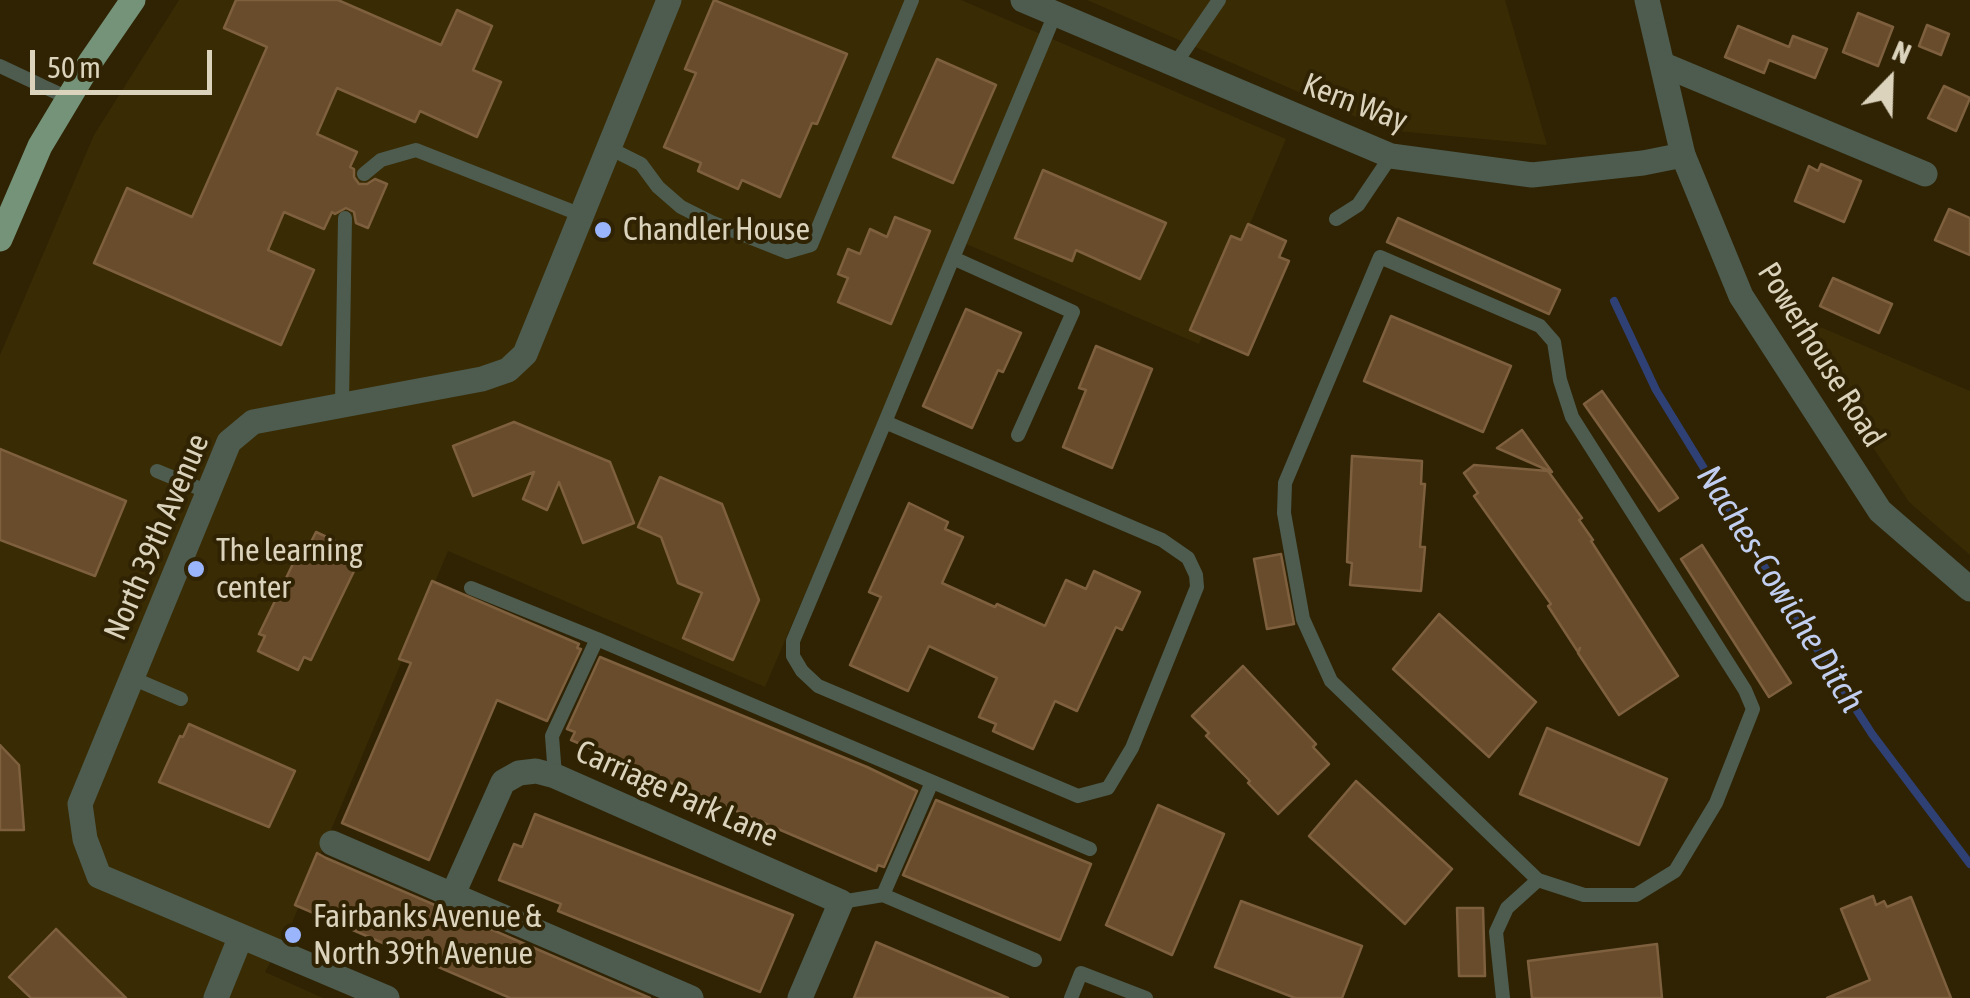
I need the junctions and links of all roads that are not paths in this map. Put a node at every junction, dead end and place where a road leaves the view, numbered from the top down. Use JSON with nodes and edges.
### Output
{"nodes":[{"id":1,"x":133,"y":0,"type":"edge"},
{"id":2,"x":668,"y":0,"type":"edge"},
{"id":3,"x":912,"y":0,"type":"edge"},
{"id":4,"x":1023,"y":0,"type":"edge"},
{"id":5,"x":1219,"y":0,"type":"edge"},
{"id":6,"x":1647,"y":0,"type":"edge"},
{"id":7,"x":1055,"y":14,"type":"junction"},
{"id":8,"x":1175,"y":64,"type":"junction"},
{"id":9,"x":1664,"y":65,"type":"junction"},
{"id":10,"x":0,"y":66,"type":"edge"},
{"id":11,"x":68,"y":98,"type":"junction"},
{"id":12,"x":607,"y":147,"type":"junction"},
{"id":13,"x":1683,"y":155,"type":"junction"},
{"id":14,"x":1391,"y":156,"type":"junction"},
{"id":15,"x":364,"y":174,"type":"dead end"},
{"id":16,"x":1925,"y":174,"type":"dead end"},
{"id":17,"x":579,"y":214,"type":"junction"},
{"id":18,"x":345,"y":218,"type":"dead end"},
{"id":19,"x":1336,"y":219,"type":"dead end"},
{"id":20,"x":0,"y":239,"type":"edge"},
{"id":21,"x":953,"y":258,"type":"junction"},
{"id":22,"x":342,"y":403,"type":"junction"},
{"id":23,"x":884,"y":422,"type":"junction"},
{"id":24,"x":1018,"y":436,"type":"dead end"},
{"id":25,"x":156,"y":471,"type":"dead end"},
{"id":26,"x":208,"y":492,"type":"junction"},
{"id":27,"x":471,"y":588,"type":"dead end"},
{"id":28,"x":1970,"y":589,"type":"edge"},
{"id":29,"x":597,"y":639,"type":"junction"},
{"id":30,"x":132,"y":678,"type":"junction"},
{"id":31,"x":181,"y":699,"type":"dead end"},
{"id":32,"x":555,"y":776,"type":"junction"},
{"id":33,"x":932,"y":782,"type":"junction"},
{"id":34,"x":332,"y":843,"type":"dead end"},
{"id":35,"x":1090,"y":849,"type":"dead end"},
{"id":36,"x":1538,"y":880,"type":"junction"},
{"id":37,"x":453,"y":894,"type":"junction"},
{"id":38,"x":883,"y":895,"type":"junction"},
{"id":39,"x":841,"y":902,"type":"junction"},
{"id":40,"x":242,"y":936,"type":"junction"},
{"id":41,"x":1034,"y":960,"type":"dead end"},
{"id":42,"x":216,"y":998,"type":"edge"},
{"id":43,"x":387,"y":998,"type":"edge"},
{"id":44,"x":691,"y":998,"type":"edge"},
{"id":45,"x":800,"y":998,"type":"edge"},
{"id":46,"x":1071,"y":998,"type":"edge"},
{"id":47,"x":1146,"y":998,"type":"edge"},
{"id":48,"x":1503,"y":998,"type":"edge"}],
"edges":[{"from":1,"to":11,"type":"main road"},
{"from":2,"to":12,"type":"street","name":"North 39th Avenue"},
{"from":3,"to":12,"type":"lane"},
{"from":4,"to":7,"type":"street","name":"Kern Way"},
{"from":5,"to":8,"type":"lane"},
{"from":6,"to":9,"type":"street","name":"Powerhouse Road"},
{"from":7,"to":8,"type":"street","name":"Kern Way"},
{"from":7,"to":21,"type":"lane"},
{"from":8,"to":14,"type":"street","name":"Kern Way"},
{"from":9,"to":13,"type":"street","name":"Powerhouse Road"},
{"from":9,"to":16,"type":"street"},
{"from":10,"to":11,"type":"lane"},
{"from":11,"to":20,"type":"main road"},
{"from":12,"to":17,"type":"street","name":"North 39th Avenue"},
{"from":13,"to":14,"type":"street","name":"Kern Way"},
{"from":13,"to":28,"type":"street","name":"Powerhouse Road"},
{"from":14,"to":19,"type":"lane"},
{"from":15,"to":17,"type":"lane"},
{"from":17,"to":22,"type":"street","name":"North 39th Avenue"},
{"from":18,"to":22,"type":"lane"},
{"from":21,"to":23,"type":"lane"},
{"from":21,"to":24,"type":"lane"},
{"from":22,"to":26,"type":"street","name":"North 39th Avenue"},
{"from":23,"to":23,"type":"lane"},
{"from":25,"to":26,"type":"lane"},
{"from":26,"to":30,"type":"street","name":"North 39th Avenue"},
{"from":27,"to":29,"type":"lane"},
{"from":29,"to":32,"type":"lane"},
{"from":29,"to":33,"type":"lane"},
{"from":30,"to":31,"type":"lane"},
{"from":30,"to":40,"type":"street","name":"North 39th Avenue"},
{"from":32,"to":37,"type":"street","name":"Carriage Park Lane"},
{"from":32,"to":39,"type":"street","name":"Carriage Park Lane"},
{"from":33,"to":35,"type":"lane"},
{"from":33,"to":38,"type":"lane"},
{"from":34,"to":37,"type":"street"},
{"from":36,"to":36,"type":"lane"},
{"from":36,"to":48,"type":"lane"},
{"from":37,"to":44,"type":"street"},
{"from":38,"to":39,"type":"lane"},
{"from":38,"to":41,"type":"lane"},
{"from":39,"to":45,"type":"street"},
{"from":40,"to":42,"type":"street"},
{"from":40,"to":43,"type":"street"},
{"from":46,"to":47,"type":"lane"}]}
